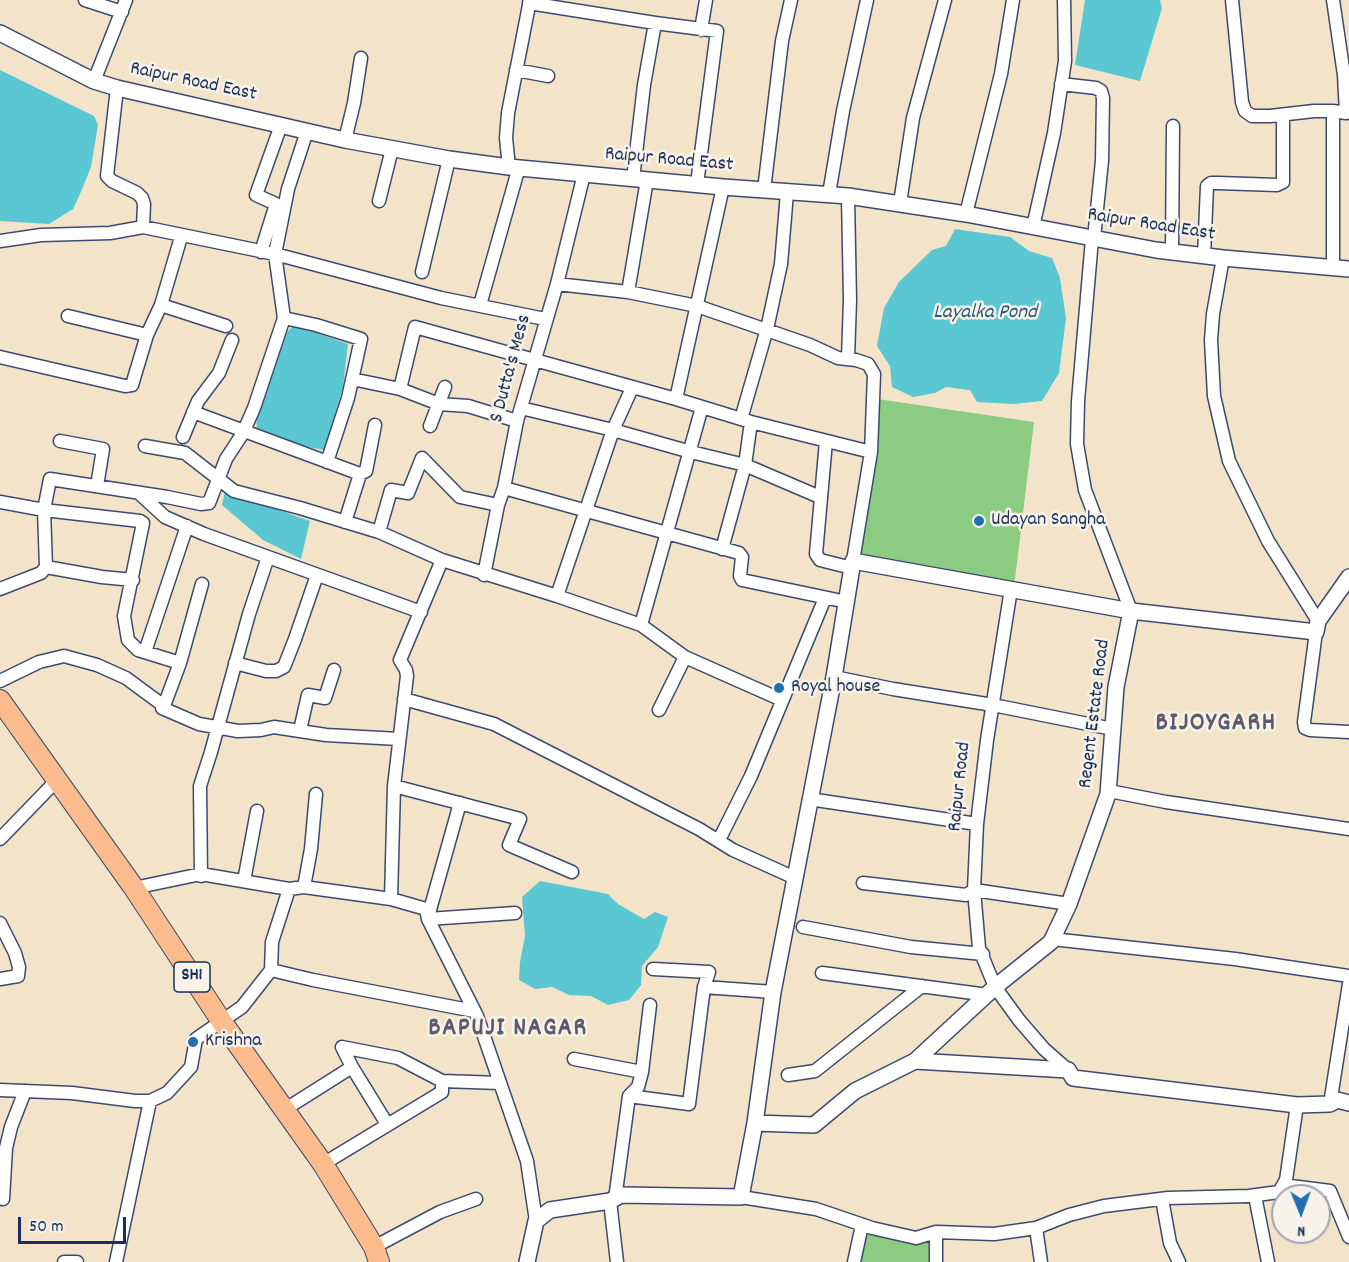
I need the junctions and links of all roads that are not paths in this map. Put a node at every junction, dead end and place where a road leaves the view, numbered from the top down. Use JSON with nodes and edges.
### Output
{"nodes":[{"id":1,"x":85,"y":0,"type":"edge"},
{"id":2,"x":706,"y":0,"type":"edge"},
{"id":3,"x":791,"y":0,"type":"edge"},
{"id":4,"x":867,"y":0,"type":"edge"},
{"id":5,"x":945,"y":0,"type":"edge"},
{"id":6,"x":1013,"y":0,"type":"edge"},
{"id":7,"x":1064,"y":0,"type":"edge"},
{"id":8,"x":1232,"y":0,"type":"edge"},
{"id":9,"x":1332,"y":0,"type":"edge"},
{"id":10,"x":530,"y":2,"type":"edge"},
{"id":11,"x":124,"y":6,"type":"edge"},
{"id":12,"x":655,"y":24,"type":"junction"},
{"id":13,"x":701,"y":30,"type":"junction"},
{"id":14,"x":0,"y":33,"type":"edge"},
{"id":15,"x":361,"y":58,"type":"dead end"},
{"id":16,"x":516,"y":70,"type":"junction"},
{"id":17,"x":548,"y":76,"type":"dead end"},
{"id":18,"x":94,"y":81,"type":"junction"},
{"id":19,"x":1061,"y":84,"type":"junction"},
{"id":20,"x":117,"y":88,"type":"junction"},
{"id":21,"x":1333,"y":111,"type":"junction"},
{"id":22,"x":1347,"y":114,"type":"edge"},
{"id":23,"x":1282,"y":115,"type":"junction"},
{"id":24,"x":281,"y":125,"type":"junction"},
{"id":25,"x":1173,"y":126,"type":"dead end"},
{"id":26,"x":307,"y":131,"type":"junction"},
{"id":27,"x":345,"y":140,"type":"junction"},
{"id":28,"x":392,"y":149,"type":"junction"},
{"id":29,"x":449,"y":159,"type":"junction"},
{"id":30,"x":514,"y":167,"type":"junction"},
{"id":31,"x":584,"y":174,"type":"junction"},
{"id":32,"x":640,"y":179,"type":"junction"},
{"id":33,"x":697,"y":184,"type":"junction"},
{"id":34,"x":723,"y":187,"type":"junction"},
{"id":35,"x":764,"y":190,"type":"junction"},
{"id":36,"x":787,"y":193,"type":"junction"},
{"id":37,"x":829,"y":194,"type":"junction"},
{"id":38,"x":848,"y":196,"type":"junction"},
{"id":39,"x":379,"y":201,"type":"dead end"},
{"id":40,"x":900,"y":203,"type":"junction"},
{"id":41,"x":966,"y":214,"type":"junction"},
{"id":42,"x":1033,"y":227,"type":"junction"},
{"id":43,"x":143,"y":228,"type":"junction"},
{"id":44,"x":181,"y":237,"type":"junction"},
{"id":45,"x":1093,"y":238,"type":"junction"},
{"id":46,"x":0,"y":241,"type":"edge"},
{"id":47,"x":261,"y":252,"type":"junction"},
{"id":48,"x":1172,"y":252,"type":"junction"},
{"id":49,"x":275,"y":254,"type":"junction"},
{"id":50,"x":1204,"y":256,"type":"junction"},
{"id":51,"x":1223,"y":258,"type":"junction"},
{"id":52,"x":1333,"y":267,"type":"junction"},
{"id":53,"x":1349,"y":269,"type":"edge"},
{"id":54,"x":422,"y":272,"type":"dead end"},
{"id":55,"x":557,"y":284,"type":"junction"},
{"id":56,"x":628,"y":292,"type":"junction"},
{"id":57,"x":161,"y":305,"type":"junction"},
{"id":58,"x":480,"y":305,"type":"junction"},
{"id":59,"x":697,"y":306,"type":"junction"},
{"id":60,"x":68,"y":316,"type":"dead end"},
{"id":61,"x":284,"y":318,"type":"junction"},
{"id":62,"x":545,"y":319,"type":"junction"},
{"id":63,"x":226,"y":326,"type":"dead end"},
{"id":64,"x":767,"y":329,"type":"junction"},
{"id":65,"x":147,"y":335,"type":"junction"},
{"id":66,"x":232,"y":340,"type":"dead end"},
{"id":67,"x":0,"y":357,"type":"edge"},
{"id":68,"x":848,"y":359,"type":"junction"},
{"id":69,"x":534,"y":360,"type":"junction"},
{"id":70,"x":352,"y":380,"type":"junction"},
{"id":71,"x":445,"y":387,"type":"dead end"},
{"id":72,"x":632,"y":388,"type":"junction"},
{"id":73,"x":400,"y":389,"type":"junction"},
{"id":74,"x":676,"y":399,"type":"junction"},
{"id":75,"x":439,"y":404,"type":"junction"},
{"id":76,"x":702,"y":407,"type":"junction"},
{"id":77,"x":521,"y":408,"type":"junction"},
{"id":78,"x":193,"y":412,"type":"junction"},
{"id":79,"x":746,"y":420,"type":"junction"},
{"id":80,"x":517,"y":421,"type":"junction"},
{"id":81,"x":375,"y":425,"type":"dead end"},
{"id":82,"x":430,"y":426,"type":"dead end"},
{"id":83,"x":613,"y":430,"type":"junction"},
{"id":84,"x":243,"y":433,"type":"junction"},
{"id":85,"x":183,"y":437,"type":"dead end"},
{"id":86,"x":60,"y":441,"type":"dead end"},
{"id":87,"x":826,"y":441,"type":"junction"},
{"id":88,"x":144,"y":446,"type":"dead end"},
{"id":89,"x":691,"y":452,"type":"junction"},
{"id":90,"x":871,"y":452,"type":"junction"},
{"id":91,"x":327,"y":462,"type":"junction"},
{"id":92,"x":745,"y":465,"type":"junction"},
{"id":93,"x":360,"y":474,"type":"junction"},
{"id":94,"x":218,"y":478,"type":"junction"},
{"id":95,"x":97,"y":486,"type":"junction"},
{"id":96,"x":504,"y":488,"type":"junction"},
{"id":97,"x":140,"y":494,"type":"junction"},
{"id":98,"x":820,"y":497,"type":"junction"},
{"id":99,"x":0,"y":502,"type":"edge"},
{"id":100,"x":498,"y":505,"type":"junction"},
{"id":101,"x":44,"y":510,"type":"junction"},
{"id":102,"x":586,"y":511,"type":"junction"},
{"id":103,"x":345,"y":522,"type":"junction"},
{"id":104,"x":187,"y":526,"type":"junction"},
{"id":105,"x":379,"y":532,"type":"junction"},
{"id":106,"x":666,"y":532,"type":"junction"},
{"id":107,"x":722,"y":549,"type":"junction"},
{"id":108,"x":268,"y":557,"type":"junction"},
{"id":109,"x":442,"y":560,"type":"junction"},
{"id":110,"x":853,"y":564,"type":"junction"},
{"id":111,"x":46,"y":567,"type":"junction"},
{"id":112,"x":317,"y":575,"type":"junction"},
{"id":113,"x":484,"y":575,"type":"junction"},
{"id":114,"x":1349,"y":577,"type":"edge"},
{"id":115,"x":133,"y":580,"type":"junction"},
{"id":116,"x":202,"y":584,"type":"dead end"},
{"id":117,"x":0,"y":589,"type":"edge"},
{"id":118,"x":1011,"y":589,"type":"junction"},
{"id":119,"x":557,"y":596,"type":"junction"},
{"id":120,"x":825,"y":598,"type":"junction"},
{"id":121,"x":847,"y":602,"type":"junction"},
{"id":122,"x":1131,"y":611,"type":"junction"},
{"id":123,"x":421,"y":612,"type":"junction"},
{"id":124,"x":641,"y":626,"type":"junction"},
{"id":125,"x":1317,"y":626,"type":"junction"},
{"id":126,"x":145,"y":652,"type":"junction"},
{"id":127,"x":685,"y":657,"type":"junction"},
{"id":128,"x":180,"y":663,"type":"junction"},
{"id":129,"x":235,"y":663,"type":"junction"},
{"id":130,"x":334,"y":670,"type":"dead end"},
{"id":131,"x":834,"y":677,"type":"junction"},
{"id":132,"x":0,"y":681,"type":"edge"},
{"id":133,"x":404,"y":699,"type":"junction"},
{"id":134,"x":0,"y":700,"type":"edge"},
{"id":135,"x":782,"y":700,"type":"junction"},
{"id":136,"x":993,"y":705,"type":"junction"},
{"id":137,"x":164,"y":706,"type":"junction"},
{"id":138,"x":659,"y":710,"type":"dead end"},
{"id":139,"x":217,"y":727,"type":"junction"},
{"id":140,"x":1113,"y":729,"type":"junction"},
{"id":141,"x":300,"y":730,"type":"junction"},
{"id":142,"x":1349,"y":732,"type":"edge"},
{"id":143,"x":399,"y":739,"type":"junction"},
{"id":144,"x":57,"y":780,"type":"junction"},
{"id":145,"x":394,"y":786,"type":"junction"},
{"id":146,"x":1109,"y":791,"type":"junction"},
{"id":147,"x":316,"y":794,"type":"dead end"},
{"id":148,"x":809,"y":799,"type":"junction"},
{"id":149,"x":460,"y":803,"type":"junction"},
{"id":150,"x":257,"y":811,"type":"dead end"},
{"id":151,"x":977,"y":824,"type":"junction"},
{"id":152,"x":1349,"y":829,"type":"edge"},
{"id":153,"x":0,"y":839,"type":"edge"},
{"id":154,"x":719,"y":840,"type":"junction"},
{"id":155,"x":573,"y":872,"type":"dead end"},
{"id":156,"x":201,"y":876,"type":"junction"},
{"id":157,"x":795,"y":878,"type":"junction"},
{"id":158,"x":244,"y":880,"type":"junction"},
{"id":159,"x":863,"y":883,"type":"dead end"},
{"id":160,"x":304,"y":887,"type":"junction"},
{"id":161,"x":134,"y":888,"type":"junction"},
{"id":162,"x":289,"y":889,"type":"junction"},
{"id":163,"x":974,"y":890,"type":"junction"},
{"id":164,"x":391,"y":899,"type":"junction"},
{"id":165,"x":1069,"y":904,"type":"junction"},
{"id":166,"x":514,"y":913,"type":"dead end"},
{"id":167,"x":428,"y":918,"type":"junction"},
{"id":168,"x":0,"y":922,"type":"edge"},
{"id":169,"x":803,"y":927,"type":"dead end"},
{"id":170,"x":1052,"y":939,"type":"junction"},
{"id":171,"x":983,"y":954,"type":"junction"},
{"id":172,"x":653,"y":969,"type":"dead end"},
{"id":173,"x":271,"y":970,"type":"junction"},
{"id":174,"x":822,"y":973,"type":"dead end"},
{"id":175,"x":1349,"y":976,"type":"edge"},
{"id":176,"x":0,"y":979,"type":"edge"},
{"id":177,"x":1349,"y":984,"type":"edge"},
{"id":178,"x":922,"y":986,"type":"junction"},
{"id":179,"x":704,"y":987,"type":"junction"},
{"id":180,"x":992,"y":991,"type":"junction"},
{"id":181,"x":773,"y":992,"type":"junction"},
{"id":182,"x":650,"y":1005,"type":"dead end"},
{"id":183,"x":474,"y":1011,"type":"junction"},
{"id":184,"x":222,"y":1022,"type":"junction"},
{"id":185,"x":574,"y":1059,"type":"dead end"},
{"id":186,"x":915,"y":1062,"type":"junction"},
{"id":187,"x":352,"y":1068,"type":"junction"},
{"id":188,"x":1068,"y":1070,"type":"junction"},
{"id":189,"x":642,"y":1072,"type":"junction"},
{"id":190,"x":788,"y":1075,"type":"dead end"},
{"id":191,"x":442,"y":1081,"type":"junction"},
{"id":192,"x":500,"y":1083,"type":"junction"},
{"id":193,"x":0,"y":1090,"type":"edge"},
{"id":194,"x":24,"y":1091,"type":"junction"},
{"id":195,"x":629,"y":1096,"type":"junction"},
{"id":196,"x":150,"y":1101,"type":"junction"},
{"id":197,"x":1349,"y":1103,"type":"edge"},
{"id":198,"x":1330,"y":1104,"type":"junction"},
{"id":199,"x":1297,"y":1105,"type":"junction"},
{"id":200,"x":284,"y":1110,"type":"junction"},
{"id":201,"x":755,"y":1123,"type":"junction"},
{"id":202,"x":387,"y":1124,"type":"junction"},
{"id":203,"x":323,"y":1164,"type":"junction"},
{"id":204,"x":1284,"y":1184,"type":"edge"},
{"id":205,"x":1271,"y":1193,"type":"edge"},
{"id":206,"x":1331,"y":1193,"type":"edge"},
{"id":207,"x":1255,"y":1196,"type":"junction"},
{"id":208,"x":741,"y":1197,"type":"junction"},
{"id":209,"x":3,"y":1199,"type":"dead end"},
{"id":210,"x":476,"y":1199,"type":"dead end"},
{"id":211,"x":1162,"y":1199,"type":"junction"},
{"id":212,"x":613,"y":1200,"type":"junction"},
{"id":213,"x":536,"y":1221,"type":"junction"},
{"id":214,"x":862,"y":1225,"type":"junction"},
{"id":215,"x":1036,"y":1228,"type":"junction"},
{"id":216,"x":936,"y":1232,"type":"junction"},
{"id":217,"x":1349,"y":1237,"type":"edge"},
{"id":218,"x":379,"y":1257,"type":"edge"},
{"id":219,"x":64,"y":1262,"type":"edge"},
{"id":220,"x":77,"y":1262,"type":"edge"},
{"id":221,"x":116,"y":1262,"type":"edge"},
{"id":222,"x":527,"y":1262,"type":"edge"},
{"id":223,"x":617,"y":1262,"type":"edge"},
{"id":224,"x":854,"y":1262,"type":"edge"},
{"id":225,"x":936,"y":1262,"type":"edge"},
{"id":226,"x":1041,"y":1262,"type":"edge"},
{"id":227,"x":1179,"y":1262,"type":"edge"},
{"id":228,"x":1268,"y":1262,"type":"edge"}],
"edges":[{"from":1,"to":11,"type":"street"},
{"from":2,"to":13,"type":"street"},
{"from":3,"to":35,"type":"street"},
{"from":4,"to":37,"type":"street"},
{"from":5,"to":40,"type":"street"},
{"from":6,"to":41,"type":"street"},
{"from":7,"to":19,"type":"street"},
{"from":8,"to":23,"type":"street"},
{"from":9,"to":22,"type":"street"},
{"from":10,"to":12,"type":"street"},
{"from":10,"to":16,"type":"street"},
{"from":11,"to":18,"type":"street"},
{"from":12,"to":13,"type":"street"},
{"from":12,"to":32,"type":"street"},
{"from":13,"to":33,"type":"street"},
{"from":14,"to":18,"type":"street","name":"Raipur Road East"},
{"from":15,"to":27,"type":"street"},
{"from":16,"to":17,"type":"street"},
{"from":16,"to":30,"type":"street"},
{"from":18,"to":20,"type":"street","name":"Raipur Road East"},
{"from":19,"to":42,"type":"street"},
{"from":19,"to":45,"type":"street"},
{"from":20,"to":24,"type":"street","name":"Raipur Road East"},
{"from":20,"to":43,"type":"street"},
{"from":21,"to":22,"type":"street"},
{"from":21,"to":23,"type":"street"},
{"from":21,"to":52,"type":"street"},
{"from":23,"to":50,"type":"street"},
{"from":24,"to":26,"type":"street","name":"Raipur Road East"},
{"from":24,"to":47,"type":"street"},
{"from":25,"to":48,"type":"street"},
{"from":26,"to":27,"type":"street","name":"Raipur Road East"},
{"from":26,"to":49,"type":"street"},
{"from":27,"to":28,"type":"street","name":"Raipur Road East"},
{"from":28,"to":29,"type":"street","name":"Raipur Road East"},
{"from":28,"to":39,"type":"street"},
{"from":29,"to":30,"type":"street","name":"Raipur Road East"},
{"from":29,"to":54,"type":"street"},
{"from":30,"to":31,"type":"street","name":"Raipur Road East"},
{"from":30,"to":58,"type":"street"},
{"from":31,"to":32,"type":"street","name":"Raipur Road East"},
{"from":31,"to":55,"type":"street","name":"S Dutta's Mess"},
{"from":32,"to":33,"type":"street","name":"Raipur Road East"},
{"from":32,"to":56,"type":"street"},
{"from":33,"to":34,"type":"street","name":"Raipur Road East"},
{"from":34,"to":35,"type":"street","name":"Raipur Road East"},
{"from":34,"to":59,"type":"street"},
{"from":35,"to":36,"type":"street","name":"Raipur Road East"},
{"from":36,"to":37,"type":"street","name":"Raipur Road East"},
{"from":36,"to":64,"type":"street"},
{"from":37,"to":38,"type":"street","name":"Raipur Road East"},
{"from":38,"to":40,"type":"street","name":"Raipur Road East"},
{"from":38,"to":68,"type":"street"},
{"from":40,"to":41,"type":"street","name":"Raipur Road East"},
{"from":41,"to":42,"type":"street","name":"Raipur Road East"},
{"from":42,"to":45,"type":"street","name":"Raipur Road East"},
{"from":43,"to":44,"type":"street"},
{"from":43,"to":46,"type":"street"},
{"from":44,"to":47,"type":"street"},
{"from":44,"to":57,"type":"street"},
{"from":45,"to":48,"type":"street","name":"Raipur Road East"},
{"from":45,"to":122,"type":"street"},
{"from":47,"to":49,"type":"street"},
{"from":48,"to":50,"type":"street","name":"Raipur Road East"},
{"from":49,"to":58,"type":"street"},
{"from":49,"to":61,"type":"street"},
{"from":50,"to":51,"type":"street","name":"Raipur Road East"},
{"from":51,"to":52,"type":"street","name":"Raipur Road East"},
{"from":51,"to":125,"type":"street"},
{"from":52,"to":53,"type":"street","name":"Raipur Road East"},
{"from":55,"to":56,"type":"street"},
{"from":55,"to":62,"type":"street","name":"S Dutta's Mess"},
{"from":56,"to":59,"type":"street"},
{"from":57,"to":63,"type":"street"},
{"from":57,"to":65,"type":"street"},
{"from":58,"to":62,"type":"street"},
{"from":59,"to":64,"type":"street"},
{"from":59,"to":74,"type":"street"},
{"from":60,"to":65,"type":"street"},
{"from":61,"to":70,"type":"street"},
{"from":61,"to":84,"type":"street"},
{"from":62,"to":69,"type":"street","name":"S Dutta's Mess"},
{"from":64,"to":68,"type":"street"},
{"from":64,"to":79,"type":"street"},
{"from":65,"to":67,"type":"street"},
{"from":66,"to":78,"type":"street"},
{"from":68,"to":90,"type":"street"},
{"from":69,"to":72,"type":"street"},
{"from":69,"to":73,"type":"street"},
{"from":69,"to":77,"type":"street","name":"S Dutta's Mess"},
{"from":70,"to":73,"type":"street"},
{"from":70,"to":91,"type":"street"},
{"from":71,"to":75,"type":"street"},
{"from":72,"to":74,"type":"street"},
{"from":72,"to":83,"type":"street"},
{"from":73,"to":75,"type":"street"},
{"from":74,"to":76,"type":"street"},
{"from":75,"to":80,"type":"street"},
{"from":75,"to":82,"type":"street"},
{"from":76,"to":79,"type":"street"},
{"from":76,"to":89,"type":"street"},
{"from":77,"to":80,"type":"street","name":"S Dutta's Mess"},
{"from":77,"to":83,"type":"street"},
{"from":78,"to":84,"type":"street"},
{"from":78,"to":85,"type":"street"},
{"from":79,"to":87,"type":"street"},
{"from":79,"to":92,"type":"street"},
{"from":80,"to":96,"type":"street","name":"S Dutta's Mess"},
{"from":81,"to":93,"type":"street"},
{"from":83,"to":89,"type":"street"},
{"from":83,"to":102,"type":"street"},
{"from":84,"to":91,"type":"street"},
{"from":84,"to":94,"type":"street"},
{"from":86,"to":95,"type":"street"},
{"from":87,"to":90,"type":"street"},
{"from":87,"to":98,"type":"street"},
{"from":88,"to":94,"type":"street"},
{"from":89,"to":92,"type":"street"},
{"from":89,"to":106,"type":"street"},
{"from":90,"to":110,"type":"street"},
{"from":91,"to":93,"type":"street"},
{"from":92,"to":98,"type":"street"},
{"from":92,"to":107,"type":"street"},
{"from":93,"to":103,"type":"street"},
{"from":94,"to":97,"type":"street"},
{"from":94,"to":103,"type":"street"},
{"from":95,"to":97,"type":"street"},
{"from":95,"to":101,"type":"street"},
{"from":96,"to":100,"type":"street","name":"S Dutta's Mess"},
{"from":96,"to":102,"type":"street"},
{"from":97,"to":104,"type":"street"},
{"from":98,"to":110,"type":"street"},
{"from":99,"to":101,"type":"street"},
{"from":100,"to":105,"type":"street"},
{"from":100,"to":113,"type":"street","name":"S Dutta's Mess"},
{"from":101,"to":111,"type":"street"},
{"from":101,"to":115,"type":"street"},
{"from":102,"to":106,"type":"street"},
{"from":102,"to":119,"type":"street"},
{"from":103,"to":105,"type":"street"},
{"from":104,"to":108,"type":"street"},
{"from":104,"to":126,"type":"street"},
{"from":105,"to":109,"type":"street"},
{"from":106,"to":107,"type":"street"},
{"from":106,"to":124,"type":"street"},
{"from":107,"to":120,"type":"street"},
{"from":108,"to":112,"type":"street"},
{"from":108,"to":129,"type":"street"},
{"from":109,"to":113,"type":"street"},
{"from":109,"to":123,"type":"street"},
{"from":110,"to":118,"type":"street"},
{"from":110,"to":121,"type":"street"},
{"from":111,"to":115,"type":"street"},
{"from":111,"to":117,"type":"street"},
{"from":112,"to":123,"type":"street"},
{"from":112,"to":129,"type":"street"},
{"from":113,"to":119,"type":"street"},
{"from":114,"to":125,"type":"street"},
{"from":115,"to":126,"type":"street"},
{"from":116,"to":128,"type":"street"},
{"from":118,"to":122,"type":"street"},
{"from":118,"to":136,"type":"street","name":"Raipur Road"},
{"from":119,"to":124,"type":"street"},
{"from":120,"to":121,"type":"street"},
{"from":120,"to":135,"type":"street"},
{"from":121,"to":131,"type":"street"},
{"from":122,"to":125,"type":"street"},
{"from":122,"to":140,"type":"street","name":"Regent Estate Road"},
{"from":123,"to":133,"type":"street"},
{"from":124,"to":127,"type":"street"},
{"from":125,"to":142,"type":"street"},
{"from":126,"to":128,"type":"street"},
{"from":127,"to":135,"type":"street"},
{"from":127,"to":138,"type":"street"},
{"from":128,"to":137,"type":"street"},
{"from":129,"to":139,"type":"street"},
{"from":130,"to":141,"type":"street"},
{"from":131,"to":136,"type":"street"},
{"from":131,"to":148,"type":"street"},
{"from":132,"to":137,"type":"street"},
{"from":133,"to":143,"type":"street"},
{"from":133,"to":154,"type":"street"},
{"from":134,"to":144,"type":"main road","number":"SH1"},
{"from":135,"to":154,"type":"street"},
{"from":136,"to":140,"type":"street"},
{"from":136,"to":151,"type":"street","name":"Raipur Road"},
{"from":137,"to":139,"type":"street"},
{"from":139,"to":141,"type":"street"},
{"from":139,"to":156,"type":"street"},
{"from":140,"to":146,"type":"street","name":"Regent Estate Road"},
{"from":141,"to":143,"type":"street"},
{"from":143,"to":145,"type":"street"},
{"from":144,"to":153,"type":"street"},
{"from":144,"to":161,"type":"main road","number":"SH1"},
{"from":145,"to":149,"type":"street"},
{"from":145,"to":164,"type":"street"},
{"from":146,"to":152,"type":"street"},
{"from":146,"to":165,"type":"street","name":"Regent Estate Road"},
{"from":147,"to":160,"type":"street"},
{"from":148,"to":151,"type":"street"},
{"from":148,"to":157,"type":"street"},
{"from":149,"to":155,"type":"street"},
{"from":149,"to":167,"type":"street"},
{"from":150,"to":158,"type":"street"},
{"from":151,"to":163,"type":"street","name":"Raipur Road"},
{"from":154,"to":157,"type":"street"},
{"from":156,"to":158,"type":"street"},
{"from":156,"to":161,"type":"street"},
{"from":157,"to":181,"type":"street"},
{"from":158,"to":162,"type":"street"},
{"from":159,"to":163,"type":"street"},
{"from":160,"to":162,"type":"street"},
{"from":160,"to":164,"type":"street"},
{"from":161,"to":184,"type":"main road","number":"SH1"},
{"from":162,"to":173,"type":"street"},
{"from":163,"to":165,"type":"street"},
{"from":163,"to":171,"type":"street","name":"Raipur Road"},
{"from":164,"to":167,"type":"street"},
{"from":165,"to":170,"type":"street","name":"Regent Estate Road"},
{"from":166,"to":167,"type":"street"},
{"from":167,"to":183,"type":"street"},
{"from":168,"to":176,"type":"street"},
{"from":169,"to":171,"type":"street"},
{"from":170,"to":175,"type":"street"},
{"from":170,"to":180,"type":"street","name":"Regent Estate Road"},
{"from":171,"to":180,"type":"street","name":"Raipur Road"},
{"from":172,"to":179,"type":"street"},
{"from":173,"to":183,"type":"street"},
{"from":173,"to":184,"type":"street"},
{"from":174,"to":178,"type":"street"},
{"from":177,"to":198,"type":"street"},
{"from":178,"to":180,"type":"street"},
{"from":178,"to":190,"type":"street"},
{"from":179,"to":181,"type":"street"},
{"from":179,"to":195,"type":"street"},
{"from":180,"to":186,"type":"street","name":"Regent Estate Road"},
{"from":180,"to":188,"type":"street","name":"Raipur Road"},
{"from":181,"to":201,"type":"street"},
{"from":182,"to":189,"type":"street"},
{"from":183,"to":192,"type":"street"},
{"from":184,"to":196,"type":"street"},
{"from":184,"to":200,"type":"main road","number":"SH1"},
{"from":185,"to":189,"type":"street"},
{"from":186,"to":188,"type":"street"},
{"from":186,"to":201,"type":"street","name":"Regent Estate Road"},
{"from":187,"to":191,"type":"street"},
{"from":187,"to":200,"type":"street"},
{"from":187,"to":202,"type":"street"},
{"from":188,"to":199,"type":"street"},
{"from":189,"to":195,"type":"street"},
{"from":191,"to":192,"type":"street"},
{"from":191,"to":202,"type":"street"},
{"from":192,"to":213,"type":"street"},
{"from":193,"to":194,"type":"street"},
{"from":194,"to":196,"type":"street"},
{"from":194,"to":209,"type":"street"},
{"from":195,"to":212,"type":"street"},
{"from":196,"to":221,"type":"street"},
{"from":197,"to":198,"type":"street"},
{"from":198,"to":199,"type":"street"},
{"from":199,"to":204,"type":"street"},
{"from":200,"to":203,"type":"main road","number":"SH1"},
{"from":201,"to":208,"type":"street"},
{"from":202,"to":203,"type":"street"},
{"from":203,"to":218,"type":"main road","number":"SH1"},
{"from":205,"to":207,"type":"street"},
{"from":206,"to":217,"type":"street"},
{"from":207,"to":211,"type":"street"},
{"from":207,"to":228,"type":"street"},
{"from":208,"to":212,"type":"street"},
{"from":208,"to":214,"type":"street"},
{"from":210,"to":218,"type":"street"},
{"from":211,"to":215,"type":"street"},
{"from":211,"to":227,"type":"street"},
{"from":212,"to":213,"type":"street"},
{"from":212,"to":223,"type":"street"},
{"from":213,"to":222,"type":"street"},
{"from":214,"to":216,"type":"street"},
{"from":214,"to":224,"type":"street"},
{"from":215,"to":216,"type":"street"},
{"from":215,"to":226,"type":"street"},
{"from":216,"to":225,"type":"street"},
{"from":219,"to":220,"type":"street"}]}
